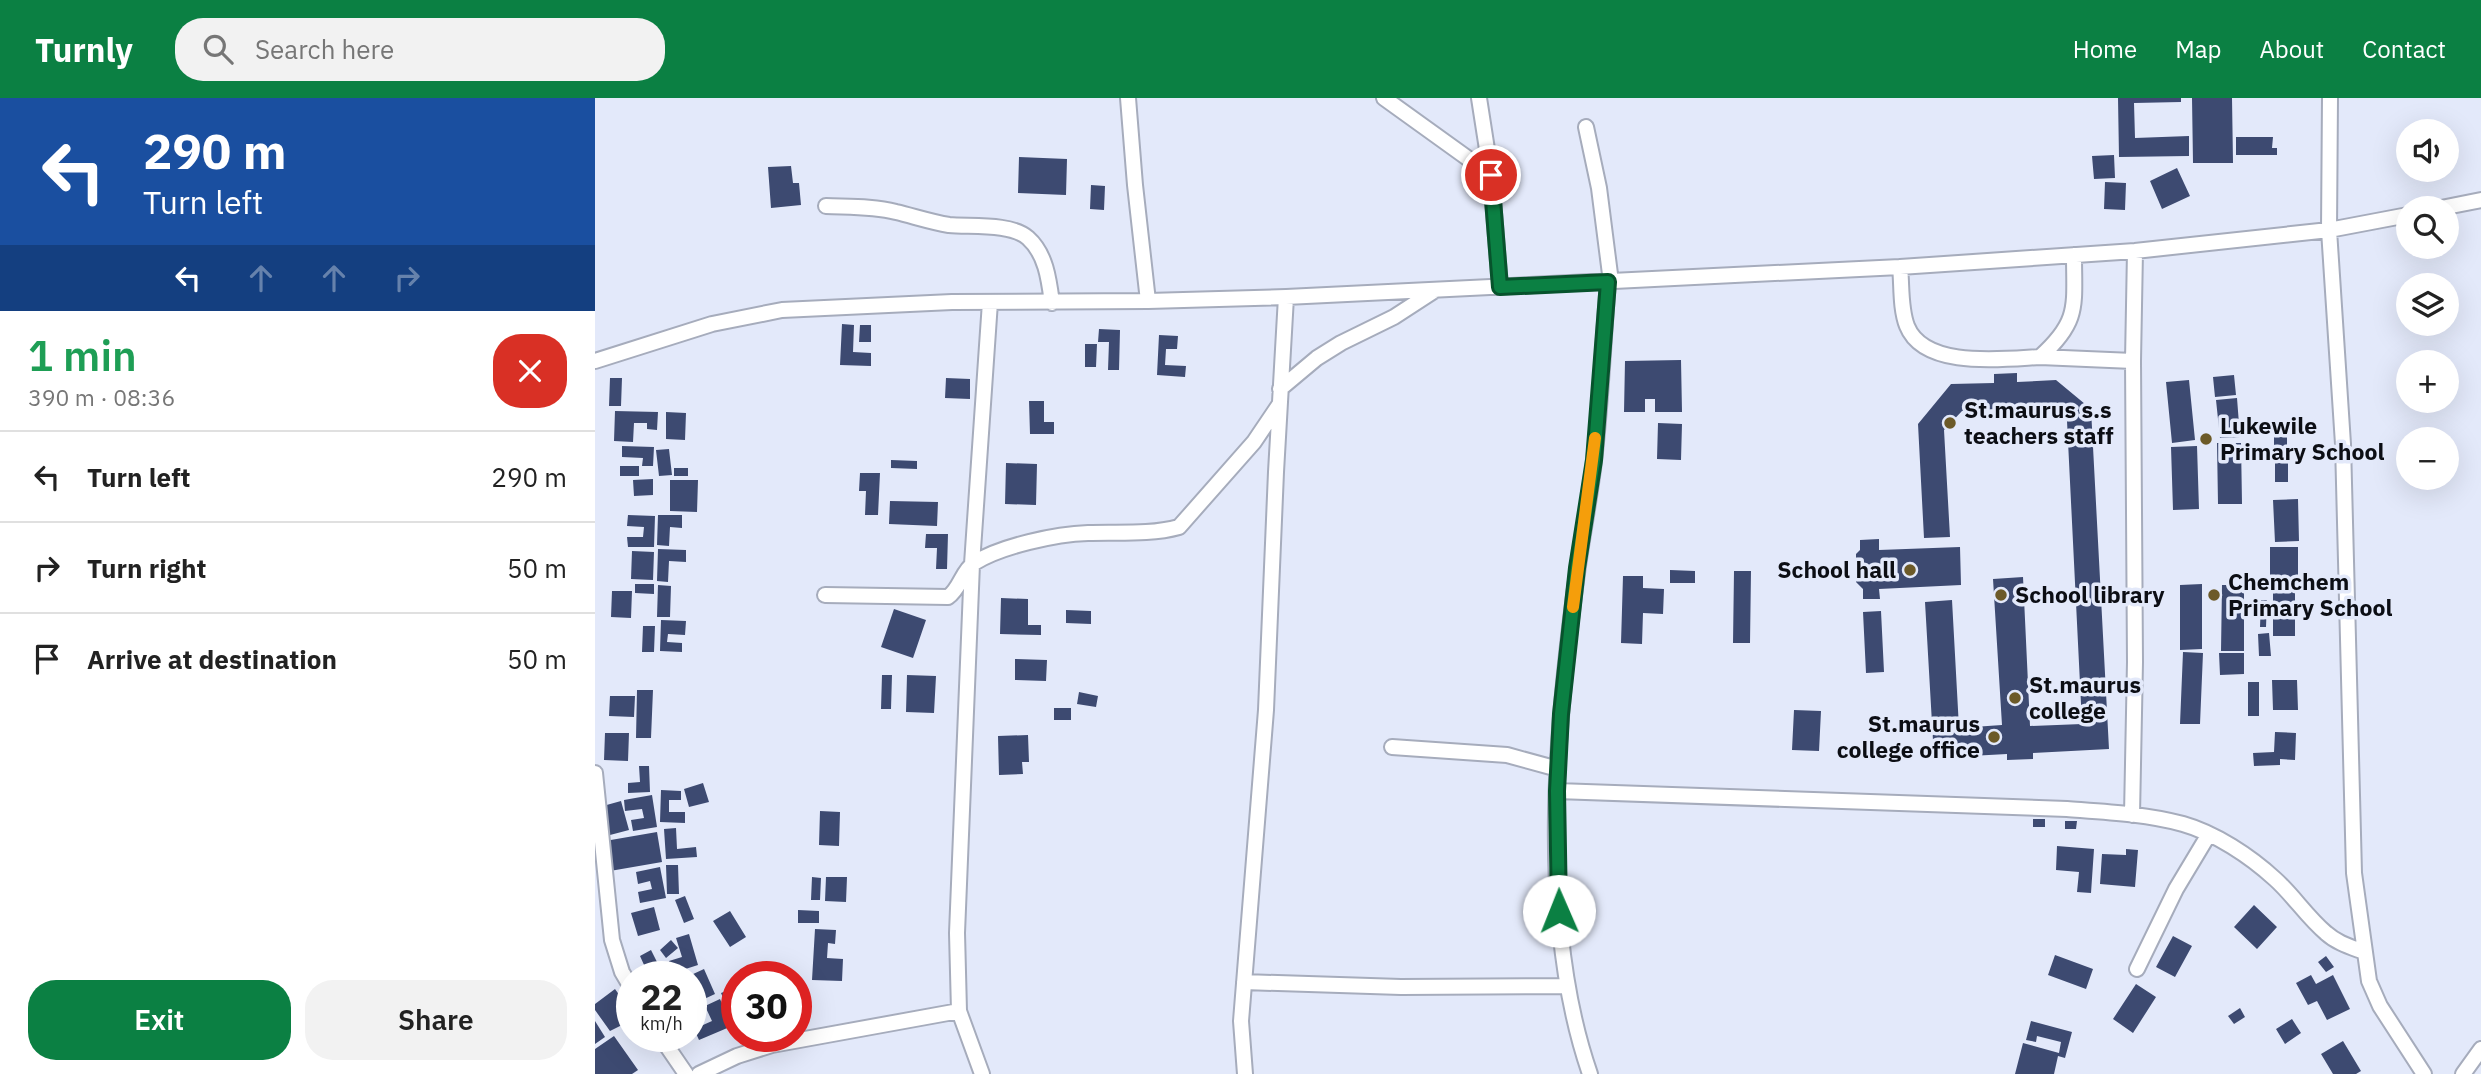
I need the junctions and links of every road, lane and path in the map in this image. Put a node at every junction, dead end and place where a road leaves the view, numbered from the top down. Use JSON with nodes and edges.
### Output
{"nodes":[{"id":1,"x":1128,"y":98,"type":"edge"},
{"id":2,"x":1384,"y":98,"type":"edge"},
{"id":3,"x":1479,"y":98,"type":"edge"},
{"id":4,"x":2330,"y":98,"type":"edge"},
{"id":5,"x":1586,"y":127,"type":"dead end"},
{"id":6,"x":1491,"y":175,"type":"junction"},
{"id":7,"x":2481,"y":200,"type":"edge"},
{"id":8,"x":2459,"y":204,"type":"edge"},
{"id":9,"x":826,"y":206,"type":"dead end"},
{"id":10,"x":2396,"y":217,"type":"edge"},
{"id":11,"x":2329,"y":230,"type":"junction"},
{"id":12,"x":2135,"y":251,"type":"junction"},
{"id":13,"x":2074,"y":255,"type":"junction"},
{"id":14,"x":1901,"y":267,"type":"junction"},
{"id":15,"x":1609,"y":282,"type":"junction"},
{"id":16,"x":1500,"y":287,"type":"junction"},
{"id":17,"x":1434,"y":290,"type":"junction"},
{"id":18,"x":1286,"y":297,"type":"junction"},
{"id":19,"x":990,"y":302,"type":"junction"},
{"id":20,"x":1148,"y":302,"type":"junction"},
{"id":21,"x":1052,"y":303,"type":"junction"},
{"id":22,"x":2040,"y":357,"type":"junction"},
{"id":23,"x":595,"y":361,"type":"edge"},
{"id":24,"x":2133,"y":361,"type":"junction"},
{"id":25,"x":1280,"y":389,"type":"junction"},
{"id":26,"x":1279,"y":405,"type":"junction"},
{"id":27,"x":972,"y":564,"type":"junction"},
{"id":28,"x":825,"y":595,"type":"dead end"},
{"id":29,"x":1392,"y":747,"type":"dead end"},
{"id":30,"x":1558,"y":769,"type":"junction"},
{"id":31,"x":595,"y":773,"type":"edge"},
{"id":32,"x":1557,"y":791,"type":"junction"},
{"id":33,"x":2132,"y":815,"type":"junction"},
{"id":34,"x":2209,"y":834,"type":"junction"},
{"id":35,"x":2364,"y":952,"type":"junction"},
{"id":36,"x":619,"y":961,"type":"edge"},
{"id":37,"x":2137,"y":969,"type":"dead end"},
{"id":38,"x":1244,"y":982,"type":"junction"},
{"id":39,"x":1567,"y":986,"type":"junction"},
{"id":40,"x":959,"y":1011,"type":"junction"},
{"id":41,"x":2481,"y":1049,"type":"edge"},
{"id":42,"x":671,"y":1052,"type":"edge"},
{"id":43,"x":687,"y":1074,"type":"edge"},
{"id":44,"x":699,"y":1074,"type":"edge"},
{"id":45,"x":982,"y":1074,"type":"edge"},
{"id":46,"x":1245,"y":1074,"type":"edge"},
{"id":47,"x":1590,"y":1074,"type":"edge"},
{"id":48,"x":2424,"y":1074,"type":"edge"},
{"id":49,"x":2463,"y":1074,"type":"edge"}],
"edges":[{"from":1,"to":20,"type":"street"},
{"from":2,"to":6,"type":"street"},
{"from":3,"to":6,"type":"street"},
{"from":4,"to":11,"type":"street"},
{"from":5,"to":15,"type":"street"},
{"from":6,"to":16,"type":"street"},
{"from":7,"to":8,"type":"street"},
{"from":9,"to":21,"type":"street"},
{"from":10,"to":11,"type":"street"},
{"from":11,"to":12,"type":"street"},
{"from":11,"to":35,"type":"street"},
{"from":12,"to":13,"type":"street"},
{"from":12,"to":24,"type":"street"},
{"from":13,"to":14,"type":"street"},
{"from":13,"to":22,"type":"street"},
{"from":14,"to":15,"type":"street"},
{"from":14,"to":22,"type":"street"},
{"from":15,"to":16,"type":"street"},
{"from":15,"to":30,"type":"street"},
{"from":16,"to":17,"type":"street"},
{"from":17,"to":18,"type":"street"},
{"from":17,"to":25,"type":"street"},
{"from":18,"to":20,"type":"street"},
{"from":18,"to":25,"type":"street"},
{"from":19,"to":21,"type":"street"},
{"from":19,"to":23,"type":"street"},
{"from":19,"to":27,"type":"street"},
{"from":20,"to":21,"type":"street"},
{"from":22,"to":24,"type":"street"},
{"from":24,"to":33,"type":"street"},
{"from":25,"to":26,"type":"street"},
{"from":26,"to":27,"type":"street"},
{"from":26,"to":38,"type":"street"},
{"from":27,"to":28,"type":"street"},
{"from":27,"to":40,"type":"street"},
{"from":29,"to":30,"type":"street"},
{"from":30,"to":32,"type":"street"},
{"from":31,"to":36,"type":"street"},
{"from":32,"to":33,"type":"street"},
{"from":32,"to":39,"type":"street"},
{"from":33,"to":34,"type":"street"},
{"from":34,"to":35,"type":"street"},
{"from":34,"to":37,"type":"street"},
{"from":35,"to":48,"type":"street"},
{"from":38,"to":39,"type":"street"},
{"from":38,"to":46,"type":"street"},
{"from":39,"to":47,"type":"street"},
{"from":40,"to":44,"type":"street"},
{"from":40,"to":45,"type":"street"},
{"from":41,"to":49,"type":"street"},
{"from":42,"to":43,"type":"street"}]}
